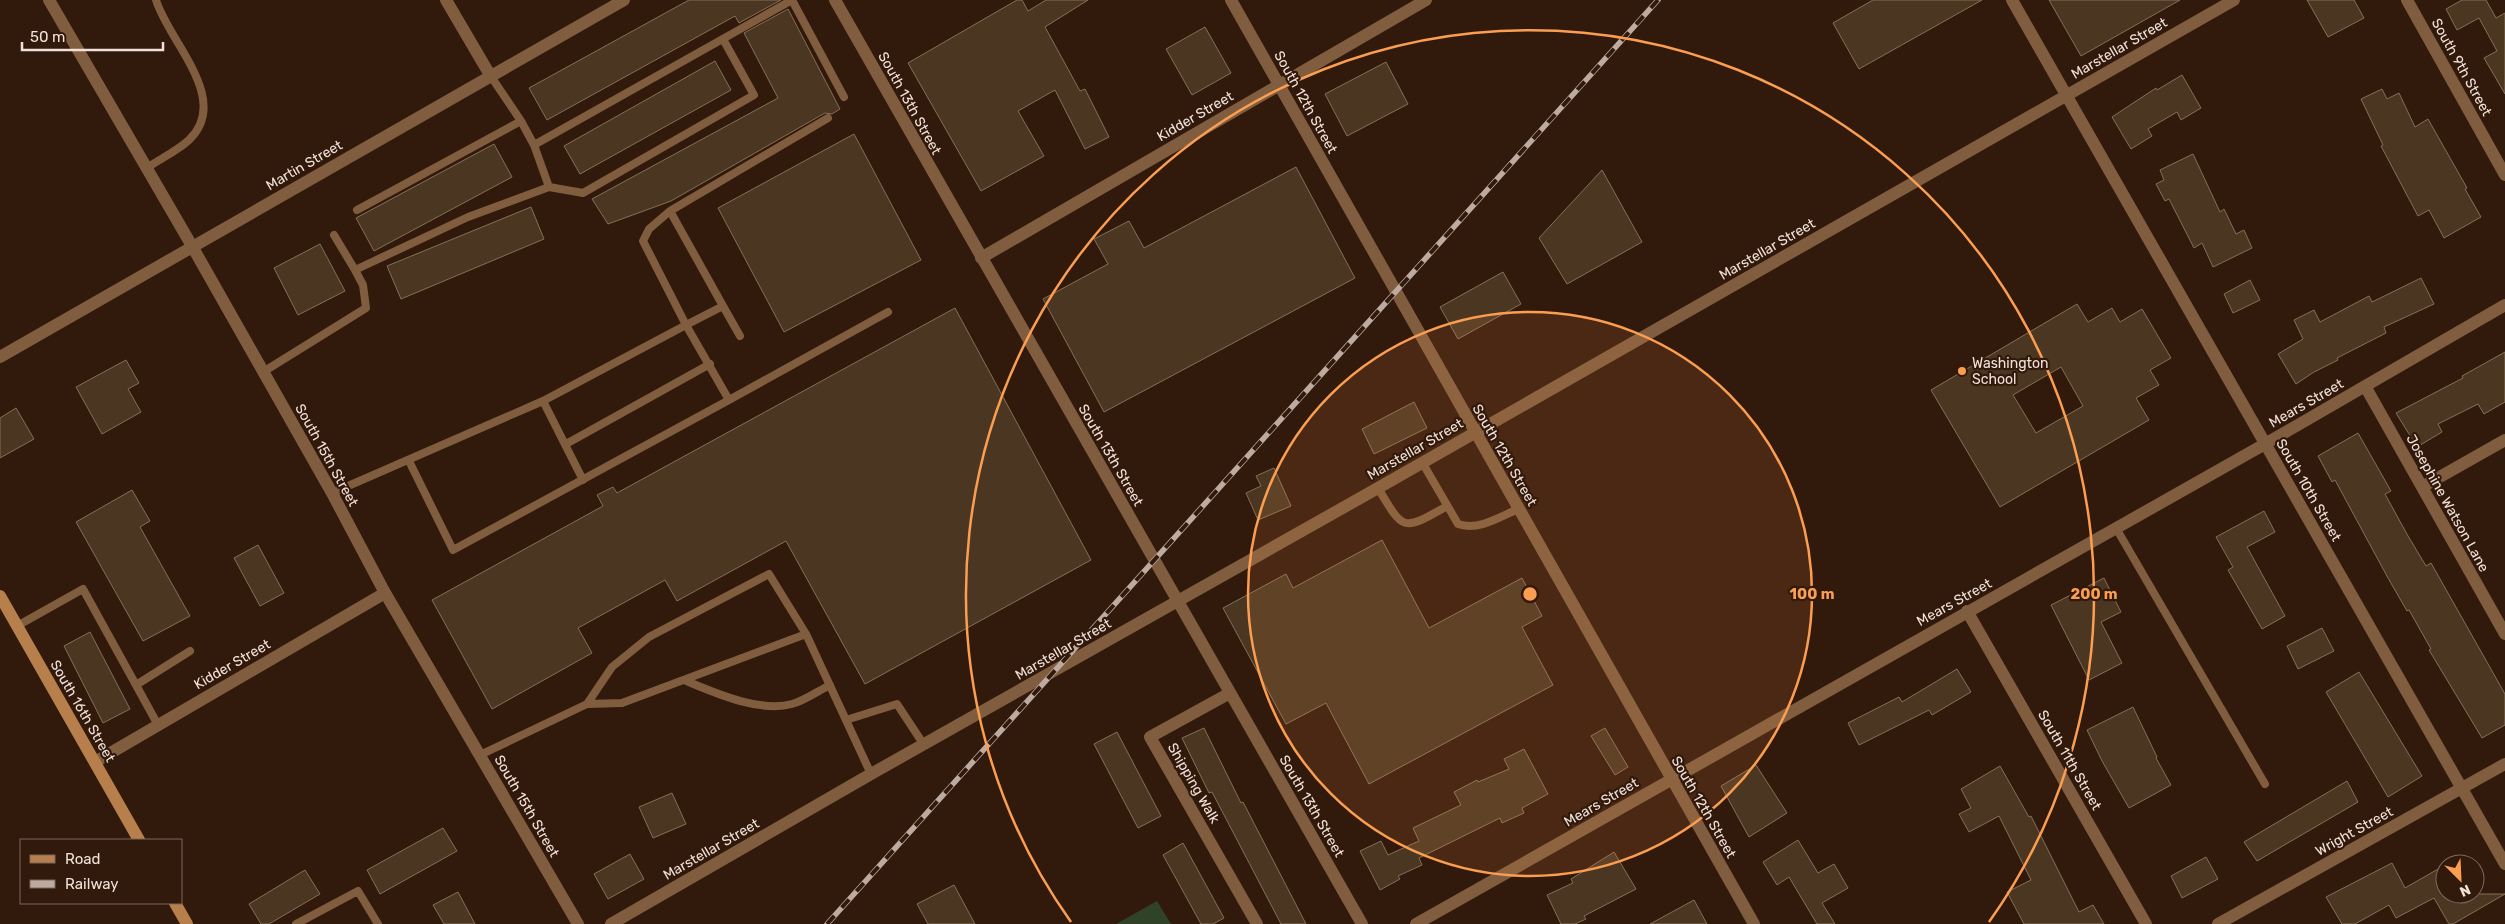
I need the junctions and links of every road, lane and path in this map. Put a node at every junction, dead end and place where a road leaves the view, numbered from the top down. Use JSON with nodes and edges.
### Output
{"nodes":[{"id":1,"x":49,"y":0,"type":"edge"},
{"id":2,"x":156,"y":0,"type":"edge"},
{"id":3,"x":446,"y":0,"type":"edge"},
{"id":4,"x":624,"y":0,"type":"edge"},
{"id":5,"x":792,"y":0,"type":"edge"},
{"id":6,"x":835,"y":0,"type":"edge"},
{"id":7,"x":1231,"y":0,"type":"edge"},
{"id":8,"x":1426,"y":0,"type":"edge"},
{"id":9,"x":2012,"y":0,"type":"edge"},
{"id":10,"x":2234,"y":0,"type":"edge"},
{"id":11,"x":2407,"y":0,"type":"edge"},
{"id":12,"x":609,"y":4,"type":"edge"},
{"id":13,"x":2216,"y":4,"type":"edge"},
{"id":14,"x":723,"y":39,"type":"junction"},
{"id":15,"x":490,"y":75,"type":"junction"},
{"id":16,"x":1280,"y":84,"type":"junction"},
{"id":17,"x":2066,"y":96,"type":"junction"},
{"id":18,"x":844,"y":97,"type":"dead end"},
{"id":19,"x":828,"y":118,"type":"dead end"},
{"id":20,"x":522,"y":121,"type":"junction"},
{"id":21,"x":534,"y":145,"type":"junction"},
{"id":22,"x":147,"y":168,"type":"junction"},
{"id":23,"x":2505,"y":175,"type":"edge"},
{"id":24,"x":549,"y":187,"type":"junction"},
{"id":25,"x":358,"y":210,"type":"dead end"},
{"id":26,"x":670,"y":211,"type":"junction"},
{"id":27,"x":334,"y":235,"type":"dead end"},
{"id":28,"x":192,"y":246,"type":"junction"},
{"id":29,"x":981,"y":258,"type":"junction"},
{"id":30,"x":355,"y":270,"type":"junction"},
{"id":31,"x":2505,"y":304,"type":"edge"},
{"id":32,"x":723,"y":306,"type":"junction"},
{"id":33,"x":888,"y":312,"type":"dead end"},
{"id":34,"x":686,"y":326,"type":"junction"},
{"id":35,"x":740,"y":336,"type":"dead end"},
{"id":36,"x":0,"y":358,"type":"edge"},
{"id":37,"x":710,"y":364,"type":"junction"},
{"id":38,"x":264,"y":372,"type":"junction"},
{"id":39,"x":2365,"y":386,"type":"junction"},
{"id":40,"x":729,"y":400,"type":"junction"},
{"id":41,"x":543,"y":401,"type":"junction"},
{"id":42,"x":1475,"y":432,"type":"junction"},
{"id":43,"x":2505,"y":440,"type":"edge"},
{"id":44,"x":566,"y":444,"type":"junction"},
{"id":45,"x":2265,"y":444,"type":"junction"},
{"id":46,"x":409,"y":461,"type":"junction"},
{"id":47,"x":1422,"y":462,"type":"junction"},
{"id":48,"x":583,"y":480,"type":"junction"},
{"id":49,"x":2422,"y":486,"type":"junction"},
{"id":50,"x":1378,"y":488,"type":"junction"},
{"id":51,"x":332,"y":493,"type":"junction"},
{"id":52,"x":1448,"y":506,"type":"junction"},
{"id":53,"x":1518,"y":509,"type":"junction"},
{"id":54,"x":2116,"y":528,"type":"junction"},
{"id":55,"x":385,"y":593,"type":"junction"},
{"id":56,"x":0,"y":596,"type":"edge"},
{"id":57,"x":1177,"y":602,"type":"junction"},
{"id":58,"x":1967,"y":611,"type":"junction"},
{"id":59,"x":17,"y":626,"type":"junction"},
{"id":60,"x":806,"y":634,"type":"junction"},
{"id":61,"x":2505,"y":634,"type":"edge"},
{"id":62,"x":190,"y":651,"type":"dead end"},
{"id":63,"x":684,"y":680,"type":"junction"},
{"id":64,"x":136,"y":685,"type":"junction"},
{"id":65,"x":830,"y":685,"type":"junction"},
{"id":66,"x":1230,"y":693,"type":"junction"},
{"id":67,"x":588,"y":704,"type":"junction"},
{"id":68,"x":846,"y":720,"type":"junction"},
{"id":69,"x":158,"y":725,"type":"junction"},
{"id":70,"x":924,"y":745,"type":"junction"},
{"id":71,"x":480,"y":755,"type":"junction"},
{"id":72,"x":95,"y":762,"type":"junction"},
{"id":73,"x":2505,"y":764,"type":"edge"},
{"id":74,"x":871,"y":774,"type":"junction"},
{"id":75,"x":1671,"y":779,"type":"junction"},
{"id":76,"x":2265,"y":784,"type":"dead end"},
{"id":77,"x":2461,"y":788,"type":"junction"},
{"id":78,"x":139,"y":839,"type":"edge"},
{"id":79,"x":2505,"y":864,"type":"edge"},
{"id":80,"x":176,"y":904,"type":"edge"},
{"id":81,"x":187,"y":924,"type":"edge"},
{"id":82,"x":296,"y":924,"type":"edge"},
{"id":83,"x":378,"y":924,"type":"edge"},
{"id":84,"x":578,"y":924,"type":"edge"},
{"id":85,"x":611,"y":924,"type":"edge"},
{"id":86,"x":1257,"y":924,"type":"edge"},
{"id":87,"x":1362,"y":924,"type":"edge"},
{"id":88,"x":1416,"y":924,"type":"edge"},
{"id":89,"x":1754,"y":924,"type":"edge"},
{"id":90,"x":2146,"y":924,"type":"edge"},
{"id":91,"x":2218,"y":924,"type":"edge"}],
"edges":[{"from":1,"to":22,"type":"street","name":"South 15th Street"},
{"from":2,"to":22,"type":"lane"},
{"from":3,"to":15,"type":"street"},
{"from":4,"to":12,"type":"street","name":"Martin Street"},
{"from":5,"to":14,"type":"lane"},
{"from":5,"to":18,"type":"lane"},
{"from":6,"to":29,"type":"street","name":"South 13th Street"},
{"from":7,"to":16,"type":"street","name":"South 12th Street"},
{"from":8,"to":16,"type":"street","name":"Kidder Street"},
{"from":9,"to":17,"type":"street","name":"South 10th Street"},
{"from":10,"to":13,"type":"street","name":"Marstellar Street"},
{"from":11,"to":23,"type":"street","name":"South 9th Street"},
{"from":12,"to":15,"type":"street","name":"Martin Street"},
{"from":13,"to":17,"type":"street","name":"Marstellar Street"},
{"from":14,"to":21,"type":"lane"},
{"from":14,"to":24,"type":"lane"},
{"from":15,"to":20,"type":"lane"},
{"from":15,"to":28,"type":"street","name":"Martin Street"},
{"from":16,"to":29,"type":"street","name":"Kidder Street"},
{"from":16,"to":42,"type":"street","name":"South 12th Street"},
{"from":17,"to":42,"type":"street","name":"Marstellar Street"},
{"from":17,"to":45,"type":"street","name":"South 10th Street"},
{"from":19,"to":26,"type":"lane"},
{"from":20,"to":21,"type":"lane"},
{"from":20,"to":25,"type":"lane"},
{"from":21,"to":24,"type":"lane"},
{"from":22,"to":28,"type":"street","name":"South 15th Street"},
{"from":24,"to":30,"type":"lane"},
{"from":26,"to":32,"type":"lane"},
{"from":26,"to":34,"type":"lane"},
{"from":27,"to":30,"type":"lane"},
{"from":28,"to":36,"type":"street","name":"Martin Street"},
{"from":28,"to":38,"type":"street","name":"South 15th Street"},
{"from":29,"to":57,"type":"street","name":"South 13th Street"},
{"from":30,"to":38,"type":"lane"},
{"from":31,"to":39,"type":"street","name":"Mears Street"},
{"from":32,"to":34,"type":"lane"},
{"from":32,"to":35,"type":"lane"},
{"from":33,"to":40,"type":"lane"},
{"from":34,"to":37,"type":"lane"},
{"from":34,"to":41,"type":"lane"},
{"from":37,"to":40,"type":"lane"},
{"from":37,"to":44,"type":"lane"},
{"from":38,"to":51,"type":"street","name":"South 15th Street"},
{"from":39,"to":45,"type":"street","name":"Mears Street"},
{"from":39,"to":49,"type":"street","name":"Josephine Watson Lane"},
{"from":40,"to":48,"type":"lane"},
{"from":41,"to":44,"type":"lane"},
{"from":41,"to":46,"type":"lane"},
{"from":42,"to":47,"type":"street","name":"Marstellar Street"},
{"from":42,"to":53,"type":"street","name":"South 12th Street"},
{"from":43,"to":49,"type":"street"},
{"from":44,"to":48,"type":"lane"},
{"from":45,"to":54,"type":"street","name":"Mears Street"},
{"from":45,"to":77,"type":"street","name":"South 10th Street"},
{"from":46,"to":48,"type":"lane"},
{"from":46,"to":51,"type":"lane"},
{"from":47,"to":50,"type":"street","name":"Marstellar Street"},
{"from":47,"to":52,"type":"lane"},
{"from":49,"to":61,"type":"street","name":"Josephine Watson Lane"},
{"from":50,"to":52,"type":"lane"},
{"from":50,"to":57,"type":"street","name":"Marstellar Street"},
{"from":51,"to":55,"type":"street","name":"South 15th Street"},
{"from":52,"to":53,"type":"lane"},
{"from":53,"to":75,"type":"street","name":"South 12th Street"},
{"from":54,"to":58,"type":"street","name":"Mears Street"},
{"from":54,"to":76,"type":"lane"},
{"from":55,"to":69,"type":"street","name":"Kidder Street"},
{"from":55,"to":71,"type":"street","name":"South 15th Street"},
{"from":56,"to":59,"type":"main road","name":"South 16th Street"},
{"from":57,"to":66,"type":"street","name":"South 13th Street"},
{"from":57,"to":70,"type":"street","name":"Marstellar Street"},
{"from":58,"to":75,"type":"street","name":"Mears Street"},
{"from":58,"to":90,"type":"street","name":"South 11th Street"},
{"from":59,"to":64,"type":"lane"},
{"from":59,"to":72,"type":"main road","name":"South 16th Street"},
{"from":60,"to":63,"type":"lane"},
{"from":60,"to":65,"type":"lane"},
{"from":60,"to":67,"type":"lane"},
{"from":62,"to":64,"type":"lane"},
{"from":63,"to":65,"type":"lane"},
{"from":63,"to":67,"type":"lane"},
{"from":64,"to":69,"type":"lane"},
{"from":65,"to":68,"type":"lane"},
{"from":66,"to":86,"type":"street","name":"Shipping Walk"},
{"from":66,"to":87,"type":"street","name":"South 13th Street"},
{"from":67,"to":71,"type":"lane"},
{"from":68,"to":70,"type":"lane"},
{"from":68,"to":74,"type":"lane"},
{"from":69,"to":72,"type":"street","name":"Kidder Street"},
{"from":70,"to":74,"type":"street","name":"Marstellar Street"},
{"from":71,"to":84,"type":"street","name":"South 15th Street"},
{"from":72,"to":78,"type":"main road","name":"South 16th Street"},
{"from":73,"to":77,"type":"street","name":"Wright Street"},
{"from":74,"to":85,"type":"street","name":"Marstellar Street"},
{"from":75,"to":88,"type":"street","name":"Mears Street"},
{"from":75,"to":89,"type":"street","name":"South 12th Street"},
{"from":77,"to":79,"type":"street","name":"South 10th Street"},
{"from":77,"to":91,"type":"street","name":"Wright Street"},
{"from":80,"to":81,"type":"main road"},
{"from":82,"to":83,"type":"lane"}]}
